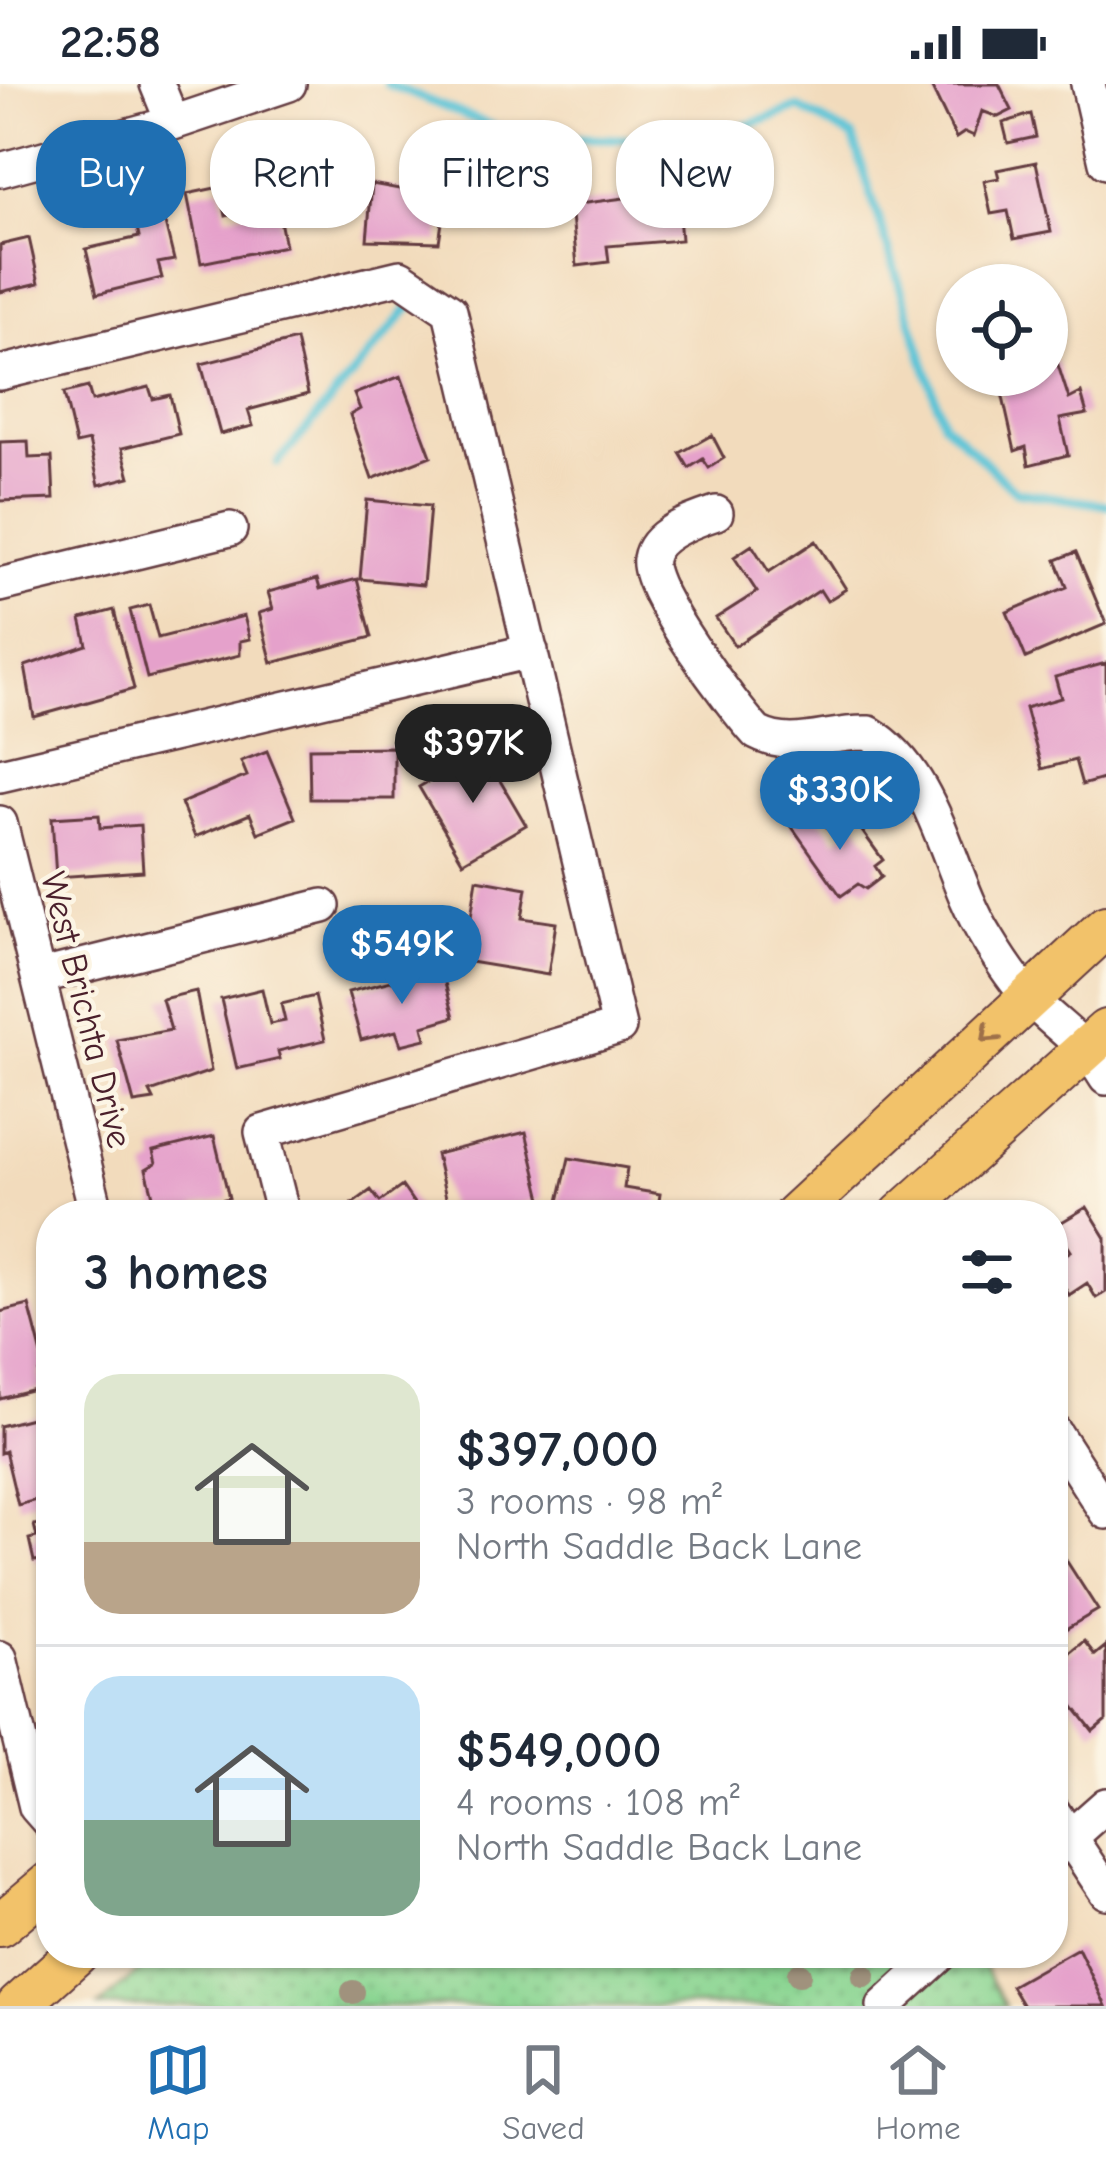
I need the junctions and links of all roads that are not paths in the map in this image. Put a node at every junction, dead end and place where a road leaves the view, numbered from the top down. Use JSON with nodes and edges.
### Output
{"nodes":[{"id":1,"x":157,"y":84,"type":"edge"},
{"id":2,"x":289,"y":84,"type":"edge"},
{"id":3,"x":1088,"y":84,"type":"edge"},
{"id":4,"x":228,"y":94,"type":"edge"},
{"id":5,"x":172,"y":120,"type":"edge"},
{"id":6,"x":179,"y":120,"type":"edge"},
{"id":7,"x":36,"y":160,"type":"edge"},
{"id":8,"x":1106,"y":162,"type":"edge"},
{"id":9,"x":0,"y":170,"type":"edge"},
{"id":10,"x":0,"y":373,"type":"edge"},
{"id":11,"x":716,"y":513,"type":"dead end"},
{"id":12,"x":230,"y":529,"type":"dead end"},
{"id":13,"x":0,"y":585,"type":"edge"},
{"id":14,"x":532,"y":651,"type":"junction"},
{"id":15,"x":0,"y":775,"type":"edge"},
{"id":16,"x":0,"y":823,"type":"edge"},
{"id":17,"x":323,"y":907,"type":"dead end"},
{"id":18,"x":1106,"y":927,"type":"edge"},
{"id":19,"x":38,"y":977,"type":"junction"},
{"id":20,"x":1029,"y":997,"type":"junction"},
{"id":21,"x":1100,"y":1052,"type":"edge"},
{"id":22,"x":93,"y":1200,"type":"edge"},
{"id":23,"x":279,"y":1200,"type":"edge"},
{"id":24,"x":811,"y":1200,"type":"edge"},
{"id":25,"x":924,"y":1200,"type":"edge"},
{"id":26,"x":1068,"y":1453,"type":"edge"},
{"id":27,"x":1106,"y":1512,"type":"edge"},
{"id":28,"x":0,"y":1658,"type":"edge"},
{"id":29,"x":1106,"y":1805,"type":"edge"},
{"id":30,"x":36,"y":1807,"type":"edge"},
{"id":31,"x":1068,"y":1828,"type":"edge"},
{"id":32,"x":1068,"y":1845,"type":"edge"},
{"id":33,"x":1106,"y":1892,"type":"edge"},
{"id":34,"x":36,"y":1895,"type":"edge"},
{"id":35,"x":0,"y":1925,"type":"edge"},
{"id":36,"x":60,"y":1968,"type":"edge"},
{"id":37,"x":926,"y":1968,"type":"edge"},
{"id":38,"x":17,"y":2006,"type":"edge"},
{"id":39,"x":884,"y":2006,"type":"edge"}],
"edges":[{"from":1,"to":5,"type":"street"},
{"from":2,"to":4,"type":"street"},
{"from":3,"to":8,"type":"street"},
{"from":4,"to":6,"type":"street"},
{"from":7,"to":9,"type":"street"},
{"from":10,"to":14,"type":"street"},
{"from":11,"to":20,"type":"street"},
{"from":12,"to":13,"type":"street"},
{"from":14,"to":15,"type":"street"},
{"from":14,"to":23,"type":"street"},
{"from":16,"to":19,"type":"street","name":"West Brichta Drive"},
{"from":17,"to":19,"type":"street"},
{"from":18,"to":20,"type":"main road"},
{"from":19,"to":22,"type":"street","name":"West Brichta Drive"},
{"from":20,"to":21,"type":"street"},
{"from":20,"to":24,"type":"main road","one_way":true},
{"from":21,"to":25,"type":"main road"},
{"from":26,"to":27,"type":"street"},
{"from":28,"to":30,"type":"street"},
{"from":29,"to":31,"type":"street"},
{"from":32,"to":33,"type":"street"},
{"from":34,"to":35,"type":"main road"},
{"from":36,"to":38,"type":"main road"},
{"from":37,"to":39,"type":"street"}]}
